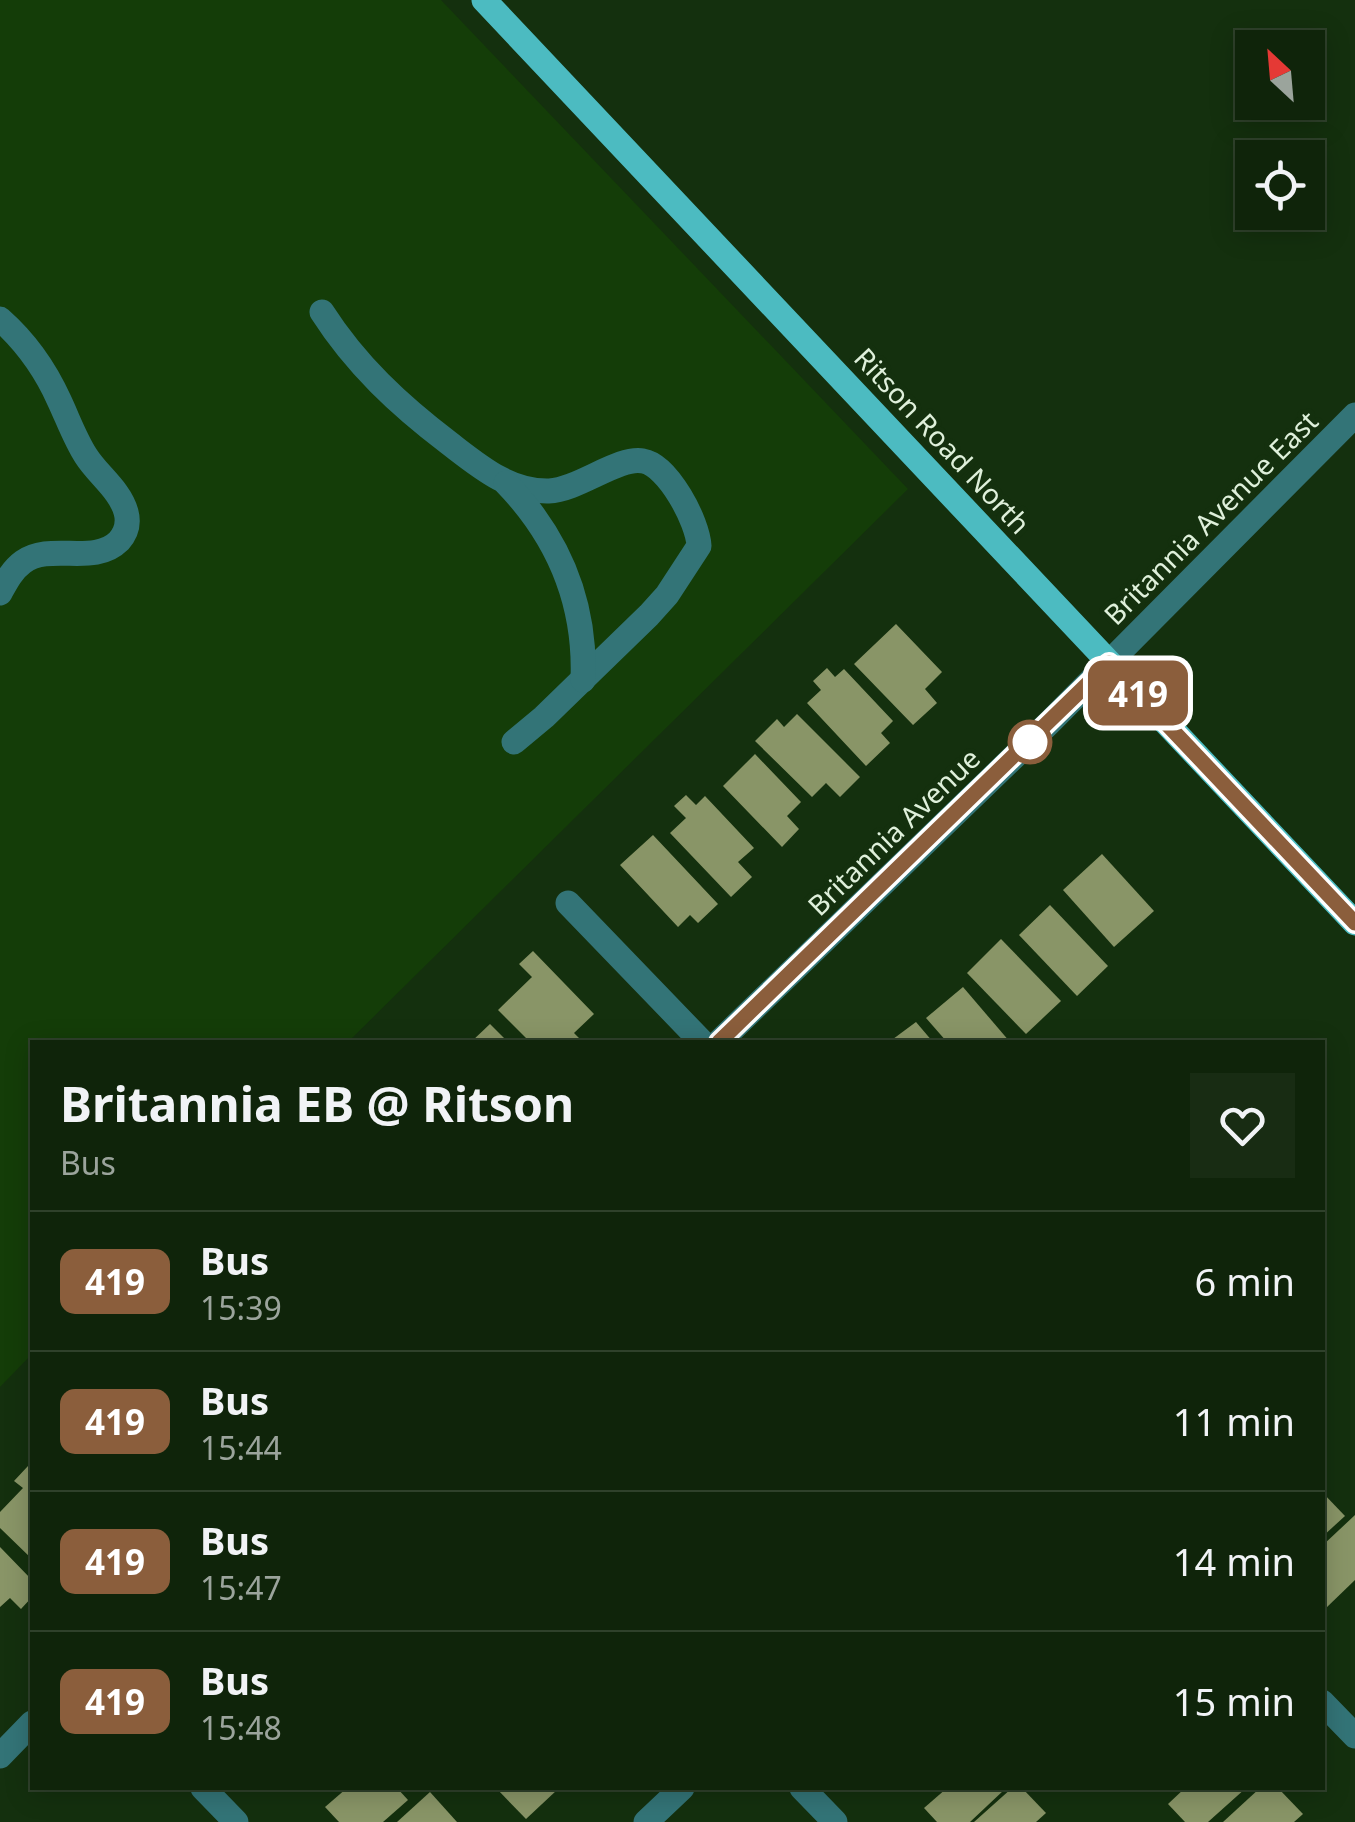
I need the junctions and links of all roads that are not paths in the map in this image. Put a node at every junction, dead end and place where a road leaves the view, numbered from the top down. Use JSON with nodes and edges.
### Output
{"nodes":[{"id":1,"x":484,"y":0,"type":"edge"},
{"id":2,"x":322,"y":312,"type":"dead end"},
{"id":3,"x":0,"y":320,"type":"edge"},
{"id":4,"x":1355,"y":415,"type":"edge"},
{"id":5,"x":506,"y":483,"type":"junction"},
{"id":6,"x":0,"y":594,"type":"edge"},
{"id":7,"x":1109,"y":663,"type":"junction"},
{"id":8,"x":582,"y":680,"type":"junction"},
{"id":9,"x":514,"y":742,"type":"dead end"},
{"id":10,"x":568,"y":904,"type":"dead end"},
{"id":11,"x":1355,"y":923,"type":"edge"},
{"id":12,"x":700,"y":1040,"type":"edge"},
{"id":13,"x":720,"y":1040,"type":"edge"},
{"id":14,"x":1325,"y":1705,"type":"edge"},
{"id":15,"x":30,"y":1726,"type":"edge"},
{"id":16,"x":1355,"y":1736,"type":"edge"},
{"id":17,"x":0,"y":1756,"type":"edge"},
{"id":18,"x":205,"y":1790,"type":"edge"},
{"id":19,"x":680,"y":1790,"type":"edge"},
{"id":20,"x":804,"y":1790,"type":"edge"},
{"id":21,"x":236,"y":1822,"type":"edge"},
{"id":22,"x":646,"y":1822,"type":"edge"},
{"id":23,"x":835,"y":1822,"type":"edge"}],
"edges":[{"from":1,"to":7,"type":"main road","name":"Ritson Road North"},
{"from":2,"to":5,"type":"street"},
{"from":3,"to":6,"type":"street"},
{"from":4,"to":7,"type":"street","name":"Britannia Avenue East"},
{"from":5,"to":8,"type":"street"},
{"from":5,"to":8,"type":"street"},
{"from":7,"to":11,"type":"main road","name":"Ritson Road North"},
{"from":7,"to":13,"type":"street","name":"Britannia Avenue"},
{"from":8,"to":9,"type":"street"},
{"from":10,"to":12,"type":"street"},
{"from":14,"to":16,"type":"street"},
{"from":15,"to":17,"type":"street"},
{"from":18,"to":21,"type":"street"},
{"from":19,"to":22,"type":"street"},
{"from":20,"to":23,"type":"street"}]}
